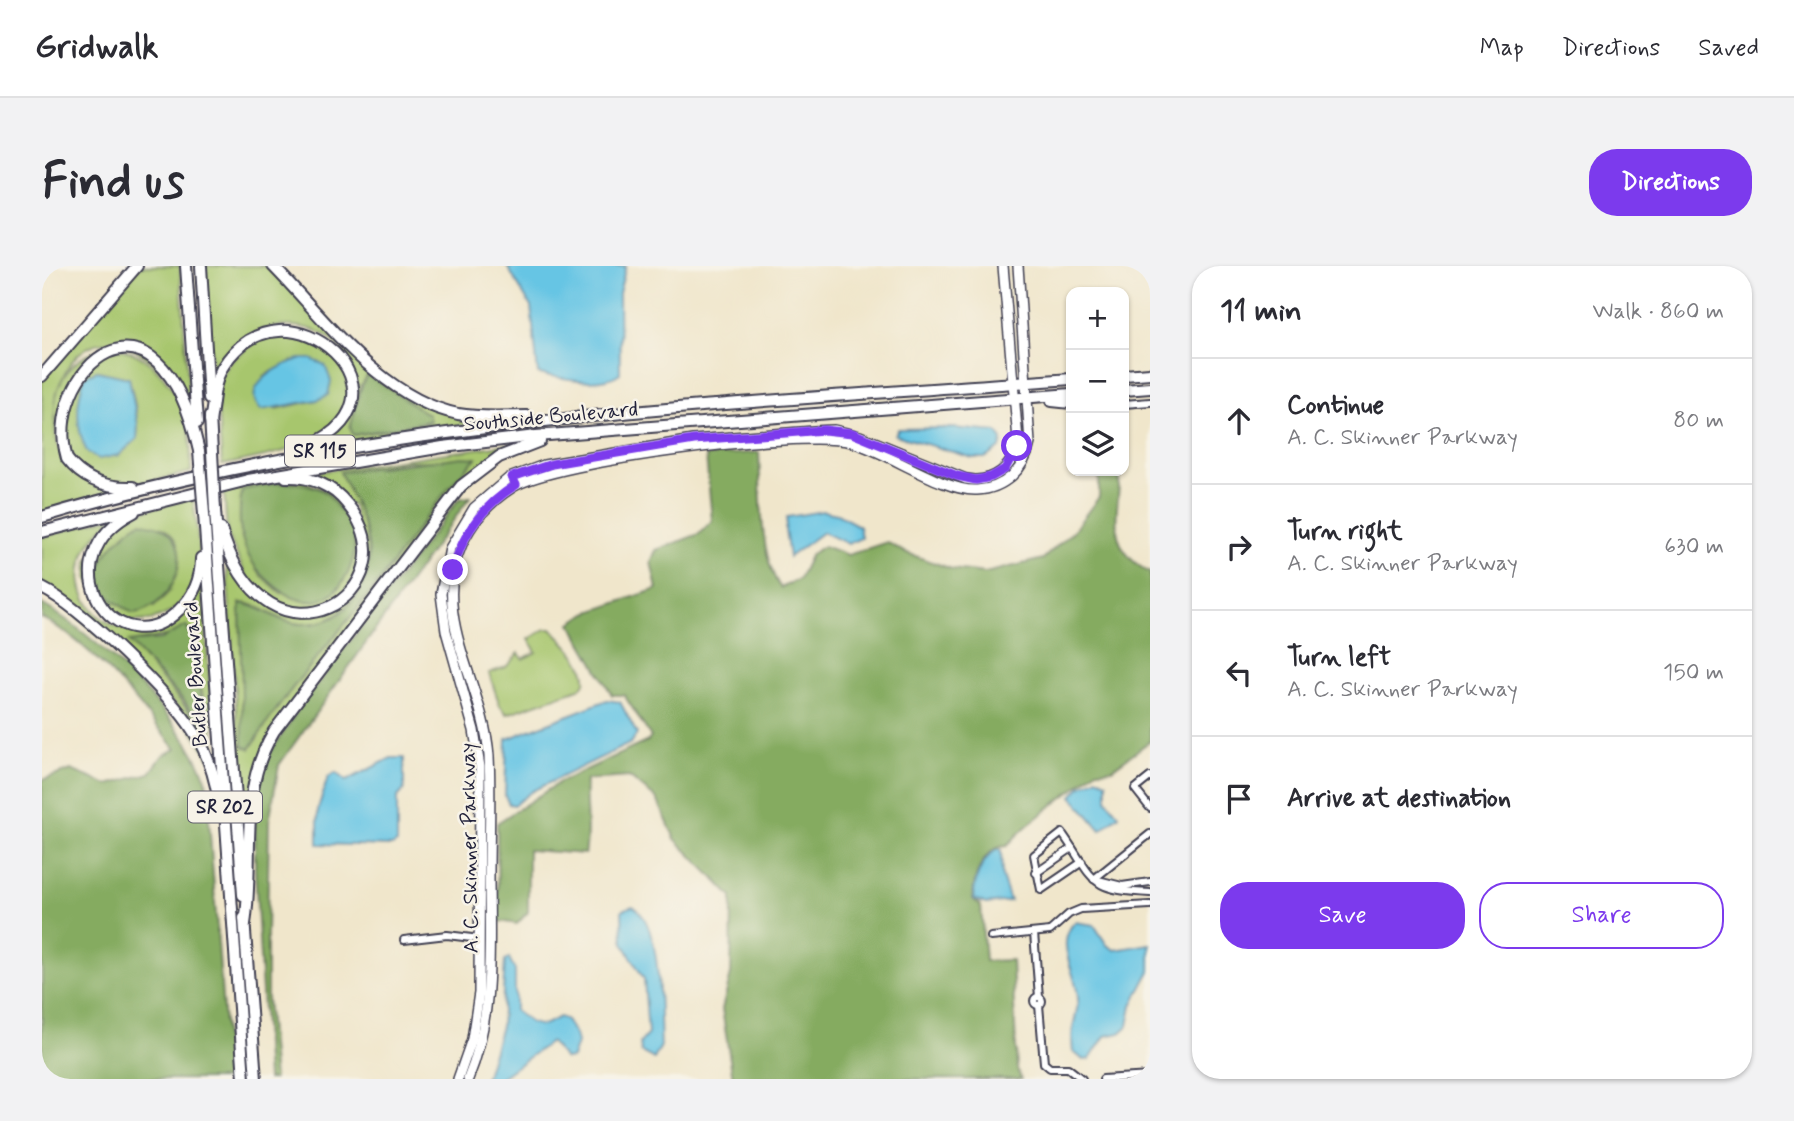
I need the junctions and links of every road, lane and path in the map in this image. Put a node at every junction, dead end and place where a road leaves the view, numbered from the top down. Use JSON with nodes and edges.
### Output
{"nodes":[{"id":1,"x":137,"y":266,"type":"edge"},
{"id":2,"x":186,"y":266,"type":"edge"},
{"id":3,"x":201,"y":266,"type":"edge"},
{"id":4,"x":273,"y":266,"type":"edge"},
{"id":5,"x":1003,"y":266,"type":"edge"},
{"id":6,"x":1018,"y":266,"type":"edge"},
{"id":7,"x":92,"y":348,"type":"dead end"},
{"id":8,"x":1150,"y":373,"type":"edge"},
{"id":9,"x":1129,"y":375,"type":"edge"},
{"id":10,"x":42,"y":376,"type":"edge"},
{"id":11,"x":1066,"y":379,"type":"edge"},
{"id":12,"x":1027,"y":383,"type":"junction"},
{"id":13,"x":1012,"y":384,"type":"junction"},
{"id":14,"x":1150,"y":388,"type":"edge"},
{"id":15,"x":1129,"y":390,"type":"edge"},
{"id":16,"x":1066,"y":394,"type":"edge"},
{"id":17,"x":1014,"y":398,"type":"junction"},
{"id":18,"x":1028,"y":398,"type":"junction"},
{"id":19,"x":1066,"y":402,"type":"edge"},
{"id":20,"x":1150,"y":402,"type":"edge"},
{"id":21,"x":1129,"y":404,"type":"edge"},
{"id":22,"x":604,"y":414,"type":"junction"},
{"id":23,"x":51,"y":421,"type":"dead end"},
{"id":24,"x":210,"y":421,"type":"junction"},
{"id":25,"x":582,"y":433,"type":"junction"},
{"id":26,"x":199,"y":451,"type":"junction"},
{"id":27,"x":245,"y":465,"type":"junction"},
{"id":28,"x":248,"y":480,"type":"junction"},
{"id":29,"x":514,"y":481,"type":"junction"},
{"id":30,"x":174,"y":482,"type":"junction"},
{"id":31,"x":176,"y":496,"type":"junction"},
{"id":32,"x":210,"y":512,"type":"junction"},
{"id":33,"x":42,"y":517,"type":"edge"},
{"id":34,"x":42,"y":532,"type":"edge"},
{"id":35,"x":205,"y":534,"type":"junction"},
{"id":36,"x":42,"y":588,"type":"edge"},
{"id":37,"x":1150,"y":777,"type":"edge"},
{"id":38,"x":1150,"y":808,"type":"edge"},
{"id":39,"x":1150,"y":834,"type":"edge"},
{"id":40,"x":1072,"y":848,"type":"junction"},
{"id":41,"x":229,"y":859,"type":"junction"},
{"id":42,"x":1082,"y":862,"type":"junction"},
{"id":43,"x":1036,"y":873,"type":"junction"},
{"id":44,"x":1094,"y":879,"type":"junction"},
{"id":45,"x":1148,"y":882,"type":"edge"},
{"id":46,"x":1148,"y":893,"type":"edge"},
{"id":47,"x":1150,"y":905,"type":"edge"},
{"id":48,"x":245,"y":924,"type":"junction"},
{"id":49,"x":1034,"y":933,"type":"junction"},
{"id":50,"x":991,"y":937,"type":"dead end"},
{"id":51,"x":404,"y":940,"type":"dead end"},
{"id":52,"x":480,"y":940,"type":"junction"},
{"id":53,"x":1150,"y":1076,"type":"edge"},
{"id":54,"x":244,"y":1079,"type":"edge"},
{"id":55,"x":256,"y":1079,"type":"edge"},
{"id":56,"x":458,"y":1079,"type":"edge"},
{"id":57,"x":468,"y":1079,"type":"edge"},
{"id":58,"x":1082,"y":1079,"type":"edge"},
{"id":59,"x":1103,"y":1079,"type":"edge"}],
"edges":[{"from":1,"to":10,"type":"highway"},
{"from":2,"to":26,"type":"highway","name":"Butler Boulevard","number":"SR 202"},
{"from":3,"to":24,"type":"highway","name":"Butler Boulevard","number":"SR 202"},
{"from":4,"to":22,"type":"highway"},
{"from":5,"to":13,"type":"main road","name":"A. C. Skinner Parkway"},
{"from":6,"to":12,"type":"main road","name":"A. C. Skinner Parkway"},
{"from":7,"to":26,"type":"highway"},
{"from":8,"to":9,"type":"highway"},
{"from":11,"to":12,"type":"highway","name":"Southside Boulevard","number":"SR 115"},
{"from":12,"to":13,"type":"highway","name":"Southside Boulevard","number":"SR 115"},
{"from":12,"to":18,"type":"main road","name":"A. C. Skinner Parkway"},
{"from":13,"to":17,"type":"main road","name":"A. C. Skinner Parkway"},
{"from":13,"to":22,"type":"highway","name":"Southside Boulevard","number":"SR 115"},
{"from":14,"to":15,"type":"highway"},
{"from":16,"to":18,"type":"highway","name":"Southside Boulevard","number":"SR 115"},
{"from":17,"to":18,"type":"highway","name":"Southside Boulevard","number":"SR 115"},
{"from":17,"to":25,"type":"highway","name":"Southside Boulevard","number":"SR 115"},
{"from":17,"to":29,"type":"main road","name":"A. C. Skinner Parkway"},
{"from":18,"to":19,"type":"highway"},
{"from":18,"to":29,"type":"main road","name":"A. C. Skinner Parkway"},
{"from":20,"to":21,"type":"street"},
{"from":22,"to":27,"type":"highway","name":"Southside Boulevard","number":"SR 115"},
{"from":23,"to":30,"type":"highway"},
{"from":24,"to":27,"type":"highway"},
{"from":24,"to":32,"type":"highway","name":"Butler Boulevard","number":"SR 202","bridge":true},
{"from":25,"to":28,"type":"highway","name":"Southside Boulevard","number":"SR 115"},
{"from":25,"to":48,"type":"highway"},
{"from":26,"to":32,"type":"highway","name":"Butler Boulevard","number":"SR 202","bridge":true},
{"from":27,"to":30,"type":"highway","name":"Southside Boulevard","number":"SR 115"},
{"from":28,"to":31,"type":"highway","name":"Southside Boulevard","number":"SR 115"},
{"from":28,"to":32,"type":"highway"},
{"from":29,"to":52,"type":"main road","name":"A. C. Skinner Parkway"},
{"from":29,"to":57,"type":"main road","name":"A. C. Skinner Parkway"},
{"from":30,"to":33,"type":"highway","name":"Southside Boulevard","number":"SR 115"},
{"from":31,"to":34,"type":"highway","name":"Southside Boulevard","number":"SR 115"},
{"from":31,"to":35,"type":"highway"},
{"from":32,"to":35,"type":"highway","name":"Butler Boulevard","number":"SR 202"},
{"from":32,"to":48,"type":"highway","name":"Butler Boulevard","number":"SR 202"},
{"from":35,"to":41,"type":"highway","name":"Butler Boulevard","number":"SR 202"},
{"from":36,"to":41,"type":"highway"},
{"from":37,"to":38,"type":"street"},
{"from":39,"to":44,"type":"street"},
{"from":40,"to":42,"type":"street"},
{"from":40,"to":43,"type":"street"},
{"from":40,"to":43,"type":"street"},
{"from":41,"to":54,"type":"highway","name":"Butler Boulevard","number":"SR 202"},
{"from":42,"to":43,"type":"street"},
{"from":42,"to":44,"type":"street"},
{"from":44,"to":45,"type":"street"},
{"from":44,"to":46,"type":"street"},
{"from":45,"to":46,"type":"street"},
{"from":47,"to":49,"type":"street"},
{"from":48,"to":55,"type":"highway","name":"Butler Boulevard","number":"SR 202"},
{"from":49,"to":50,"type":"street"},
{"from":49,"to":58,"type":"street"},
{"from":51,"to":52,"type":"street"},
{"from":52,"to":56,"type":"main road","name":"A. C. Skinner Parkway"},
{"from":53,"to":59,"type":"street"}]}
